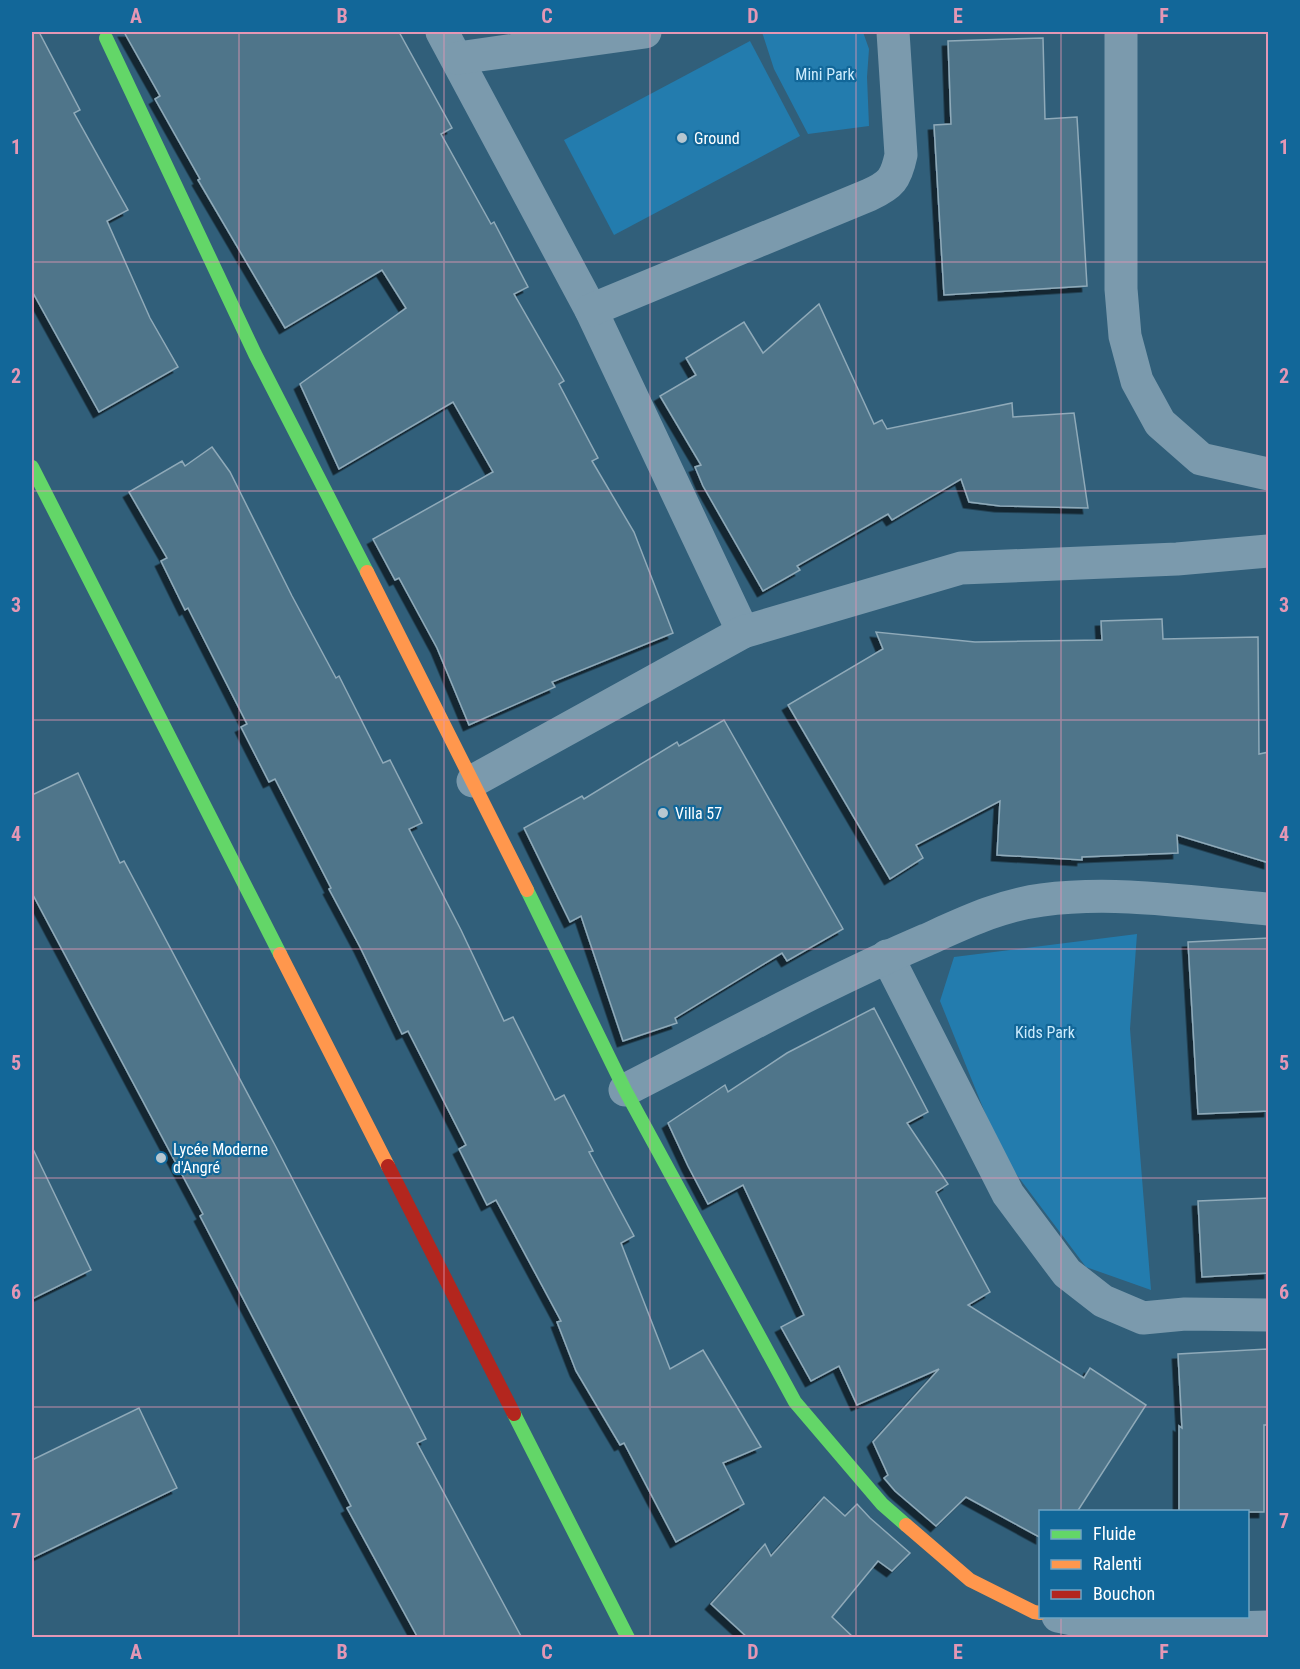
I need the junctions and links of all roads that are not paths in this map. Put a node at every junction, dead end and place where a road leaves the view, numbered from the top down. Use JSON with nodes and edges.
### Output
{"nodes":[{"id":1,"x":645,"y":32,"type":"edge"},
{"id":2,"x":893,"y":32,"type":"edge"},
{"id":3,"x":1121,"y":32,"type":"edge"},
{"id":4,"x":106,"y":38,"type":"dead end"},
{"id":5,"x":450,"y":45,"type":"edge"},
{"id":6,"x":591,"y":310,"type":"junction"},
{"id":7,"x":32,"y":467,"type":"edge"},
{"id":8,"x":1269,"y":474,"type":"edge"},
{"id":9,"x":1269,"y":552,"type":"edge"},
{"id":10,"x":743,"y":632,"type":"junction"},
{"id":11,"x":473,"y":781,"type":"junction"},
{"id":12,"x":1269,"y":909,"type":"edge"},
{"id":13,"x":887,"y":956,"type":"junction"},
{"id":14,"x":625,"y":1090,"type":"junction"},
{"id":15,"x":1269,"y":1315,"type":"edge"},
{"id":16,"x":1039,"y":1613,"type":"edge"},
{"id":17,"x":1063,"y":1618,"type":"edge"},
{"id":18,"x":1269,"y":1627,"type":"edge"},
{"id":19,"x":628,"y":1638,"type":"edge"}],
"edges":[{"from":1,"to":5,"type":"street"},
{"from":2,"to":6,"type":"street"},
{"from":3,"to":8,"type":"street"},
{"from":4,"to":11,"type":"street"},
{"from":5,"to":6,"type":"street"},
{"from":6,"to":10,"type":"street"},
{"from":7,"to":19,"type":"street"},
{"from":9,"to":10,"type":"street"},
{"from":10,"to":11,"type":"street"},
{"from":11,"to":14,"type":"street"},
{"from":12,"to":13,"type":"street"},
{"from":13,"to":14,"type":"street"},
{"from":13,"to":15,"type":"street"},
{"from":14,"to":16,"type":"street"},
{"from":17,"to":18,"type":"street"}]}
